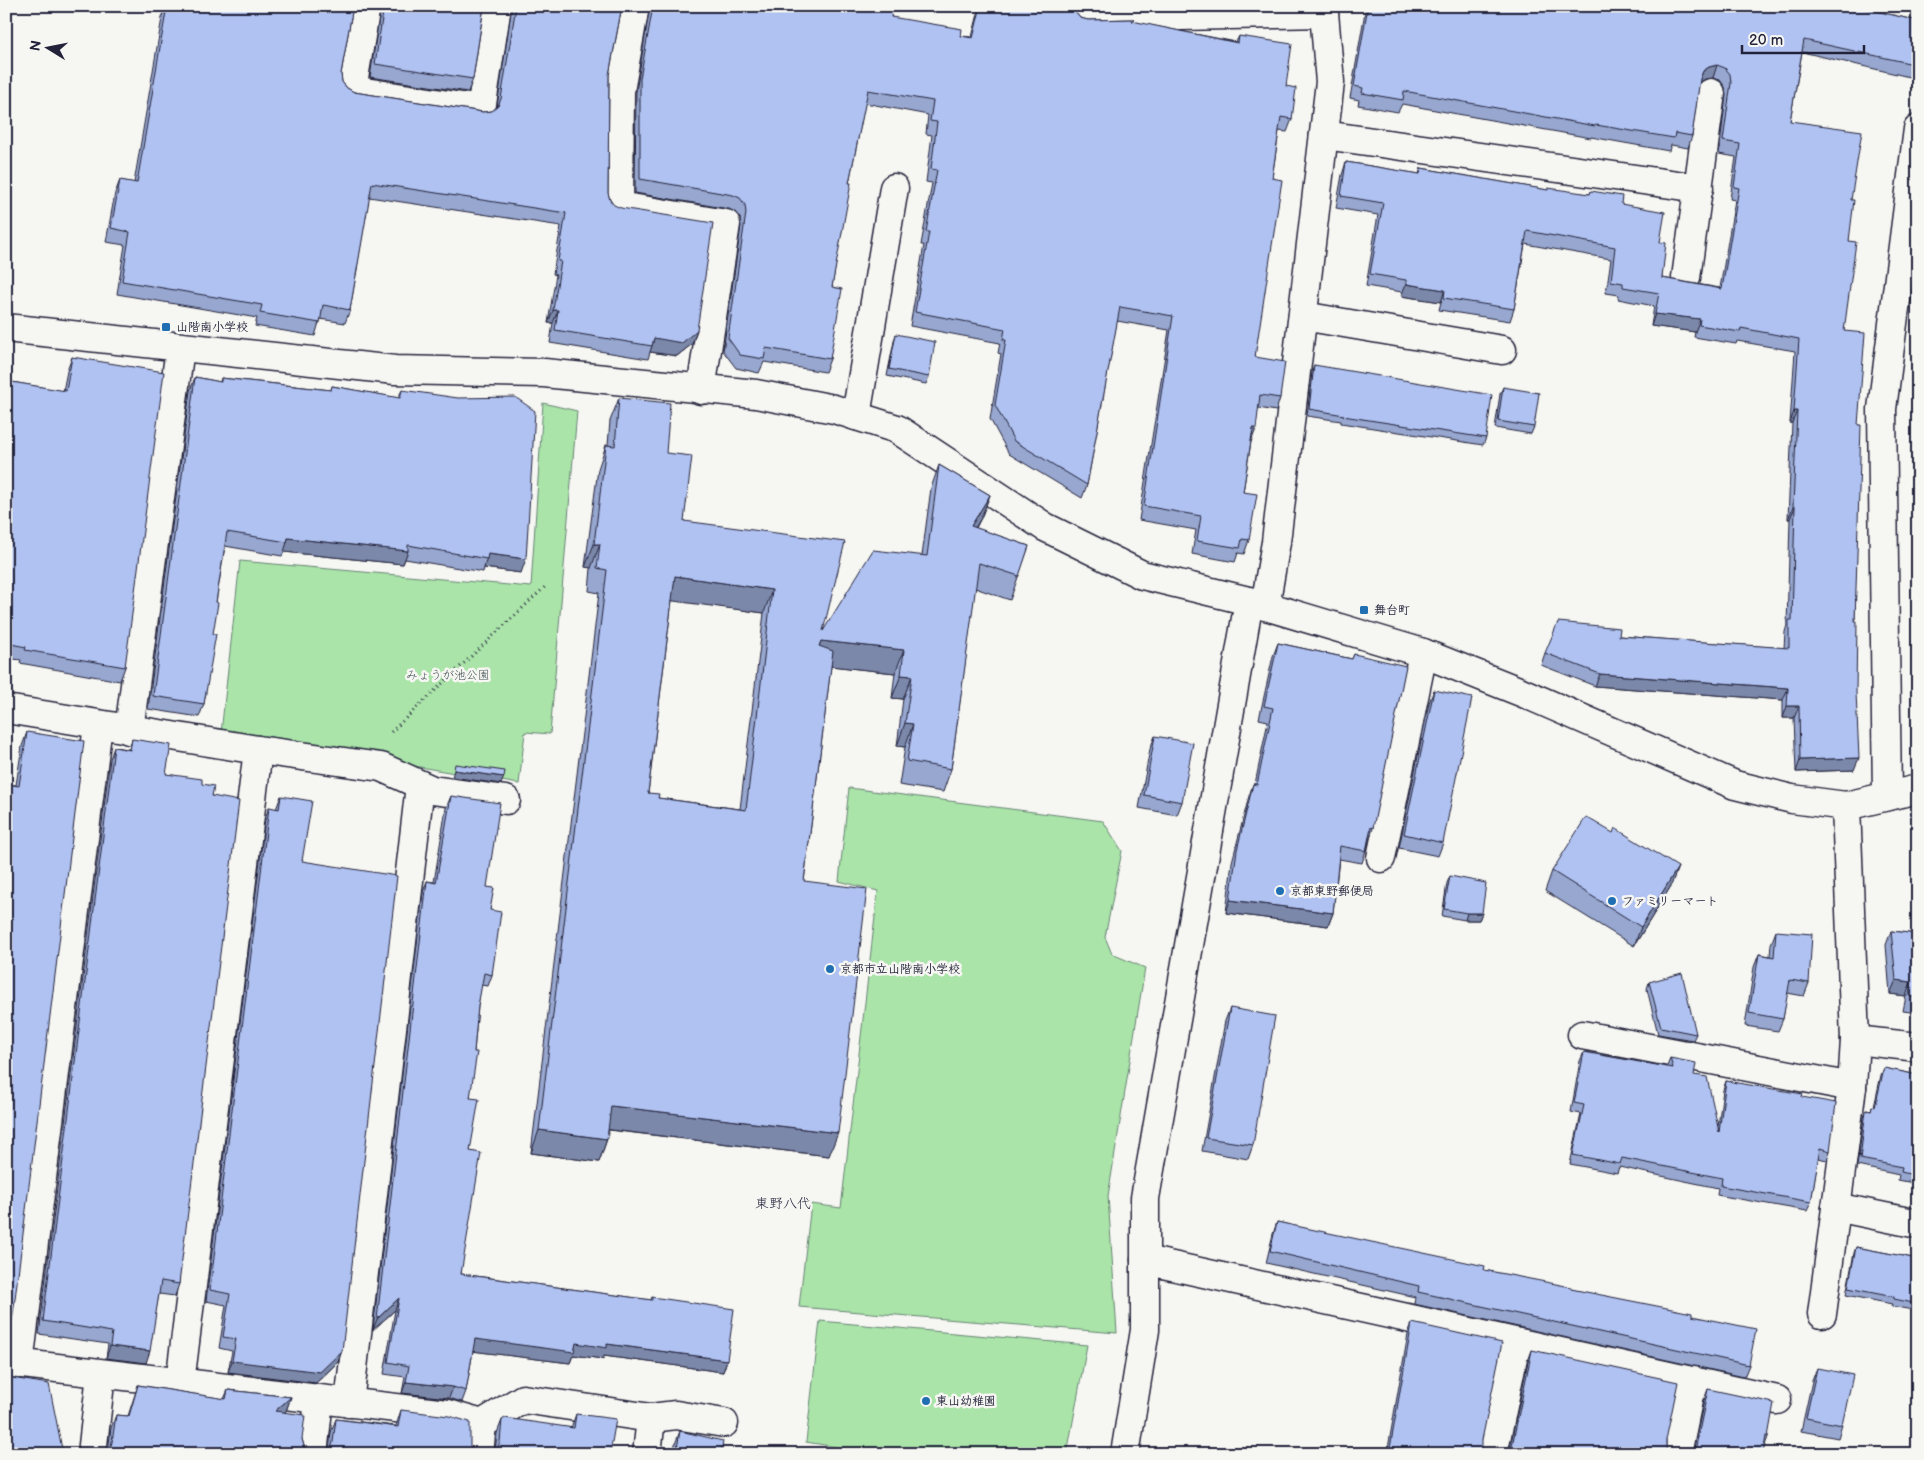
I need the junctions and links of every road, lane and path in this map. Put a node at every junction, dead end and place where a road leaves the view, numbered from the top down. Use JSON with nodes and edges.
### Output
{"nodes":[{"id":1,"x":366,"y":6,"type":"edge"},
{"id":2,"x":497,"y":6,"type":"edge"},
{"id":3,"x":635,"y":6,"type":"edge"},
{"id":4,"x":1085,"y":6,"type":"edge"},
{"id":5,"x":1323,"y":9,"type":"edge"},
{"id":6,"x":1711,"y":93,"type":"dead end"},
{"id":7,"x":1918,"y":130,"type":"edge"},
{"id":8,"x":1324,"y":135,"type":"junction"},
{"id":9,"x":894,"y":188,"type":"dead end"},
{"id":10,"x":1698,"y":188,"type":"junction"},
{"id":11,"x":1686,"y":278,"type":"dead end"},
{"id":12,"x":1303,"y":316,"type":"junction"},
{"id":13,"x":6,"y":328,"type":"edge"},
{"id":14,"x":180,"y":348,"type":"junction"},
{"id":15,"x":1502,"y":350,"type":"dead end"},
{"id":16,"x":701,"y":390,"type":"junction"},
{"id":17,"x":856,"y":416,"type":"junction"},
{"id":18,"x":547,"y":585,"type":"dead end"},
{"id":19,"x":1257,"y":604,"type":"junction"},
{"id":20,"x":1423,"y":653,"type":"junction"},
{"id":21,"x":6,"y":709,"type":"edge"},
{"id":22,"x":98,"y":724,"type":"junction"},
{"id":23,"x":129,"y":730,"type":"junction"},
{"id":24,"x":387,"y":736,"type":"dead end"},
{"id":25,"x":258,"y":750,"type":"junction"},
{"id":26,"x":420,"y":785,"type":"junction"},
{"id":27,"x":1918,"y":788,"type":"edge"},
{"id":28,"x":1888,"y":796,"type":"junction"},
{"id":29,"x":506,"y":800,"type":"dead end"},
{"id":30,"x":1846,"y":806,"type":"junction"},
{"id":31,"x":1381,"y":858,"type":"dead end"},
{"id":32,"x":1582,"y":1035,"type":"dead end"},
{"id":33,"x":1856,"y":1040,"type":"junction"},
{"id":34,"x":1918,"y":1047,"type":"edge"},
{"id":35,"x":1852,"y":1086,"type":"junction"},
{"id":36,"x":1836,"y":1207,"type":"junction"},
{"id":37,"x":1918,"y":1224,"type":"edge"},
{"id":38,"x":1145,"y":1260,"type":"junction"},
{"id":39,"x":1822,"y":1314,"type":"dead end"},
{"id":40,"x":1516,"y":1342,"type":"junction"},
{"id":41,"x":13,"y":1363,"type":"edge"},
{"id":42,"x":101,"y":1374,"type":"junction"},
{"id":43,"x":1692,"y":1382,"type":"junction"},
{"id":44,"x":180,"y":1383,"type":"junction"},
{"id":45,"x":319,"y":1400,"type":"junction"},
{"id":46,"x":1777,"y":1400,"type":"dead end"},
{"id":47,"x":349,"y":1403,"type":"junction"},
{"id":48,"x":651,"y":1418,"type":"junction"},
{"id":49,"x":724,"y":1423,"type":"dead end"},
{"id":50,"x":482,"y":1424,"type":"junction"},
{"id":51,"x":92,"y":1454,"type":"edge"},
{"id":52,"x":314,"y":1454,"type":"edge"},
{"id":53,"x":479,"y":1454,"type":"edge"},
{"id":54,"x":647,"y":1454,"type":"edge"},
{"id":55,"x":1126,"y":1454,"type":"edge"},
{"id":56,"x":1493,"y":1454,"type":"edge"},
{"id":57,"x":1677,"y":1454,"type":"edge"}],
"edges":[{"from":1,"to":2,"type":"street"},
{"from":3,"to":16,"type":"street"},
{"from":4,"to":5,"type":"street"},
{"from":5,"to":8,"type":"street"},
{"from":6,"to":10,"type":"street"},
{"from":7,"to":28,"type":"street"},
{"from":8,"to":10,"type":"street"},
{"from":8,"to":12,"type":"street"},
{"from":9,"to":17,"type":"street"},
{"from":10,"to":11,"type":"street"},
{"from":12,"to":15,"type":"street"},
{"from":12,"to":19,"type":"street"},
{"from":13,"to":14,"type":"street"},
{"from":14,"to":16,"type":"street"},
{"from":14,"to":23,"type":"street"},
{"from":16,"to":17,"type":"street"},
{"from":17,"to":19,"type":"street"},
{"from":18,"to":24,"type":"path"},
{"from":19,"to":20,"type":"street"},
{"from":19,"to":38,"type":"street"},
{"from":20,"to":30,"type":"street"},
{"from":20,"to":31,"type":"street"},
{"from":21,"to":22,"type":"street"},
{"from":22,"to":23,"type":"street"},
{"from":22,"to":41,"type":"street"},
{"from":23,"to":25,"type":"street"},
{"from":25,"to":26,"type":"street"},
{"from":25,"to":44,"type":"street"},
{"from":26,"to":29,"type":"street"},
{"from":26,"to":47,"type":"street"},
{"from":27,"to":28,"type":"street"},
{"from":28,"to":30,"type":"street"},
{"from":30,"to":33,"type":"street"},
{"from":32,"to":35,"type":"street"},
{"from":33,"to":34,"type":"street"},
{"from":33,"to":35,"type":"street"},
{"from":35,"to":36,"type":"street"},
{"from":36,"to":37,"type":"street"},
{"from":36,"to":39,"type":"street"},
{"from":38,"to":40,"type":"street"},
{"from":38,"to":55,"type":"street"},
{"from":40,"to":43,"type":"street"},
{"from":40,"to":56,"type":"street"},
{"from":41,"to":42,"type":"street"},
{"from":42,"to":44,"type":"street"},
{"from":42,"to":51,"type":"street"},
{"from":43,"to":46,"type":"street"},
{"from":43,"to":57,"type":"street"},
{"from":44,"to":45,"type":"street"},
{"from":45,"to":47,"type":"street"},
{"from":45,"to":52,"type":"street"},
{"from":47,"to":50,"type":"street"},
{"from":48,"to":49,"type":"street"},
{"from":48,"to":50,"type":"street"},
{"from":48,"to":54,"type":"street"},
{"from":50,"to":53,"type":"street"}]}
